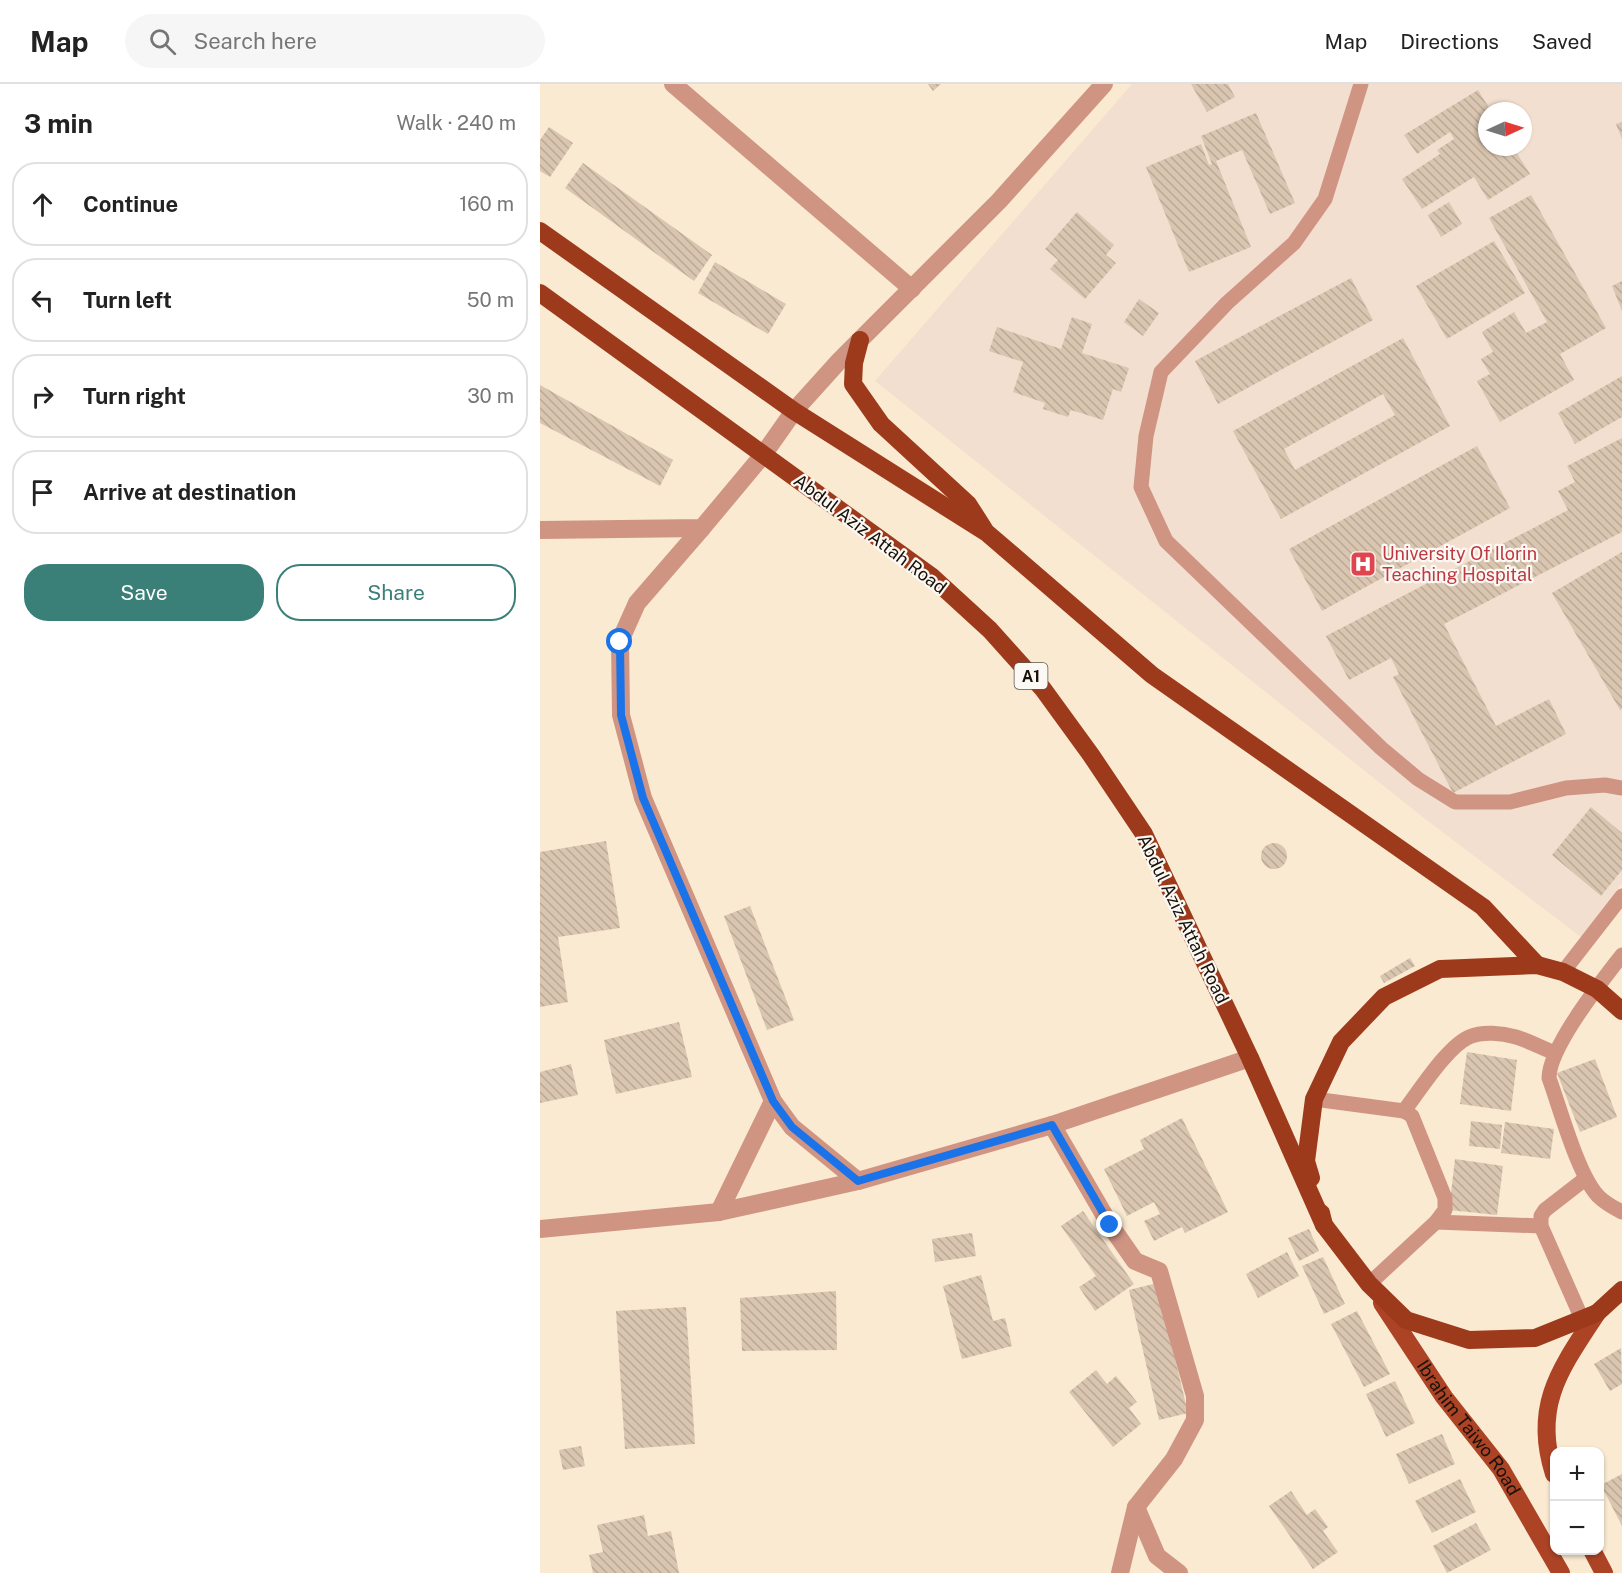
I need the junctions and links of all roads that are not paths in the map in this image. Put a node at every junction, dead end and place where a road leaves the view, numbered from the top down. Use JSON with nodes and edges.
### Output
{"nodes":[{"id":1,"x":673,"y":84,"type":"edge"},
{"id":2,"x":1104,"y":84,"type":"edge"},
{"id":3,"x":1362,"y":84,"type":"edge"},
{"id":4,"x":540,"y":231,"type":"edge"},
{"id":5,"x":912,"y":289,"type":"junction"},
{"id":6,"x":540,"y":293,"type":"edge"},
{"id":7,"x":860,"y":340,"type":"junction"},
{"id":8,"x":794,"y":411,"type":"junction"},
{"id":9,"x":764,"y":455,"type":"junction"},
{"id":10,"x":702,"y":528,"type":"junction"},
{"id":11,"x":540,"y":530,"type":"edge"},
{"id":12,"x":987,"y":533,"type":"junction"},
{"id":13,"x":1622,"y":788,"type":"edge"},
{"id":14,"x":1622,"y":896,"type":"edge"},
{"id":15,"x":1622,"y":955,"type":"edge"},
{"id":16,"x":1537,"y":965,"type":"junction"},
{"id":17,"x":1563,"y":972,"type":"junction"},
{"id":18,"x":1597,"y":989,"type":"junction"},
{"id":19,"x":1622,"y":1011,"type":"edge"},
{"id":20,"x":1555,"y":1053,"type":"junction"},
{"id":21,"x":1250,"y":1058,"type":"junction"},
{"id":22,"x":1314,"y":1099,"type":"junction"},
{"id":23,"x":773,"y":1101,"type":"junction"},
{"id":24,"x":1404,"y":1111,"type":"junction"},
{"id":25,"x":1052,"y":1125,"type":"junction"},
{"id":26,"x":1585,"y":1179,"type":"junction"},
{"id":27,"x":858,"y":1181,"type":"junction"},
{"id":28,"x":718,"y":1212,"type":"junction"},
{"id":29,"x":1622,"y":1212,"type":"edge"},
{"id":30,"x":1436,"y":1222,"type":"junction"},
{"id":31,"x":1324,"y":1224,"type":"junction"},
{"id":32,"x":1541,"y":1226,"type":"junction"},
{"id":33,"x":540,"y":1228,"type":"edge"},
{"id":34,"x":1370,"y":1284,"type":"junction"},
{"id":35,"x":1622,"y":1290,"type":"edge"},
{"id":36,"x":1589,"y":1316,"type":"junction"},
{"id":37,"x":1550,"y":1461,"type":"edge"},
{"id":38,"x":1137,"y":1507,"type":"junction"},
{"id":39,"x":1594,"y":1555,"type":"edge"},
{"id":40,"x":1120,"y":1573,"type":"edge"},
{"id":41,"x":1179,"y":1573,"type":"edge"},
{"id":42,"x":1562,"y":1573,"type":"edge"},
{"id":43,"x":1604,"y":1573,"type":"edge"}],
"edges":[{"from":1,"to":5,"type":"street"},
{"from":2,"to":5,"type":"street"},
{"from":3,"to":13,"type":"lane"},
{"from":4,"to":8,"type":"highway"},
{"from":5,"to":7,"type":"street"},
{"from":6,"to":9,"type":"highway","name":"Abdul Aziz Attah Road","number":"A1"},
{"from":7,"to":8,"type":"street"},
{"from":7,"to":12,"type":"highway"},
{"from":8,"to":9,"type":"street"},
{"from":8,"to":12,"type":"highway"},
{"from":9,"to":10,"type":"street"},
{"from":9,"to":21,"type":"highway","name":"Abdul Aziz Attah Road","number":"A1"},
{"from":10,"to":11,"type":"street"},
{"from":10,"to":23,"type":"street"},
{"from":12,"to":16,"type":"highway"},
{"from":14,"to":17,"type":"lane"},
{"from":15,"to":18,"type":"lane"},
{"from":16,"to":17,"type":"highway"},
{"from":16,"to":22,"type":"highway"},
{"from":17,"to":18,"type":"highway"},
{"from":18,"to":19,"type":"highway"},
{"from":18,"to":20,"type":"lane"},
{"from":20,"to":24,"type":"lane"},
{"from":20,"to":26,"type":"lane"},
{"from":21,"to":25,"type":"street"},
{"from":21,"to":31,"type":"highway","name":"Abdul Aziz Attah Road","number":"A1"},
{"from":22,"to":24,"type":"lane"},
{"from":22,"to":31,"type":"highway"},
{"from":23,"to":27,"type":"street"},
{"from":23,"to":28,"type":"street"},
{"from":24,"to":30,"type":"lane"},
{"from":25,"to":27,"type":"street"},
{"from":25,"to":38,"type":"street"},
{"from":26,"to":29,"type":"lane"},
{"from":26,"to":32,"type":"lane"},
{"from":27,"to":28,"type":"street"},
{"from":28,"to":33,"type":"street"},
{"from":30,"to":32,"type":"lane"},
{"from":30,"to":34,"type":"lane"},
{"from":31,"to":34,"type":"highway"},
{"from":32,"to":36,"type":"lane"},
{"from":34,"to":36,"type":"highway"},
{"from":34,"to":42,"type":"main road","name":"Ibrahim Taiwo Road"},
{"from":35,"to":36,"type":"highway"},
{"from":36,"to":37,"type":"main road"},
{"from":38,"to":40,"type":"street"},
{"from":38,"to":41,"type":"street"},
{"from":39,"to":43,"type":"main road"}]}
